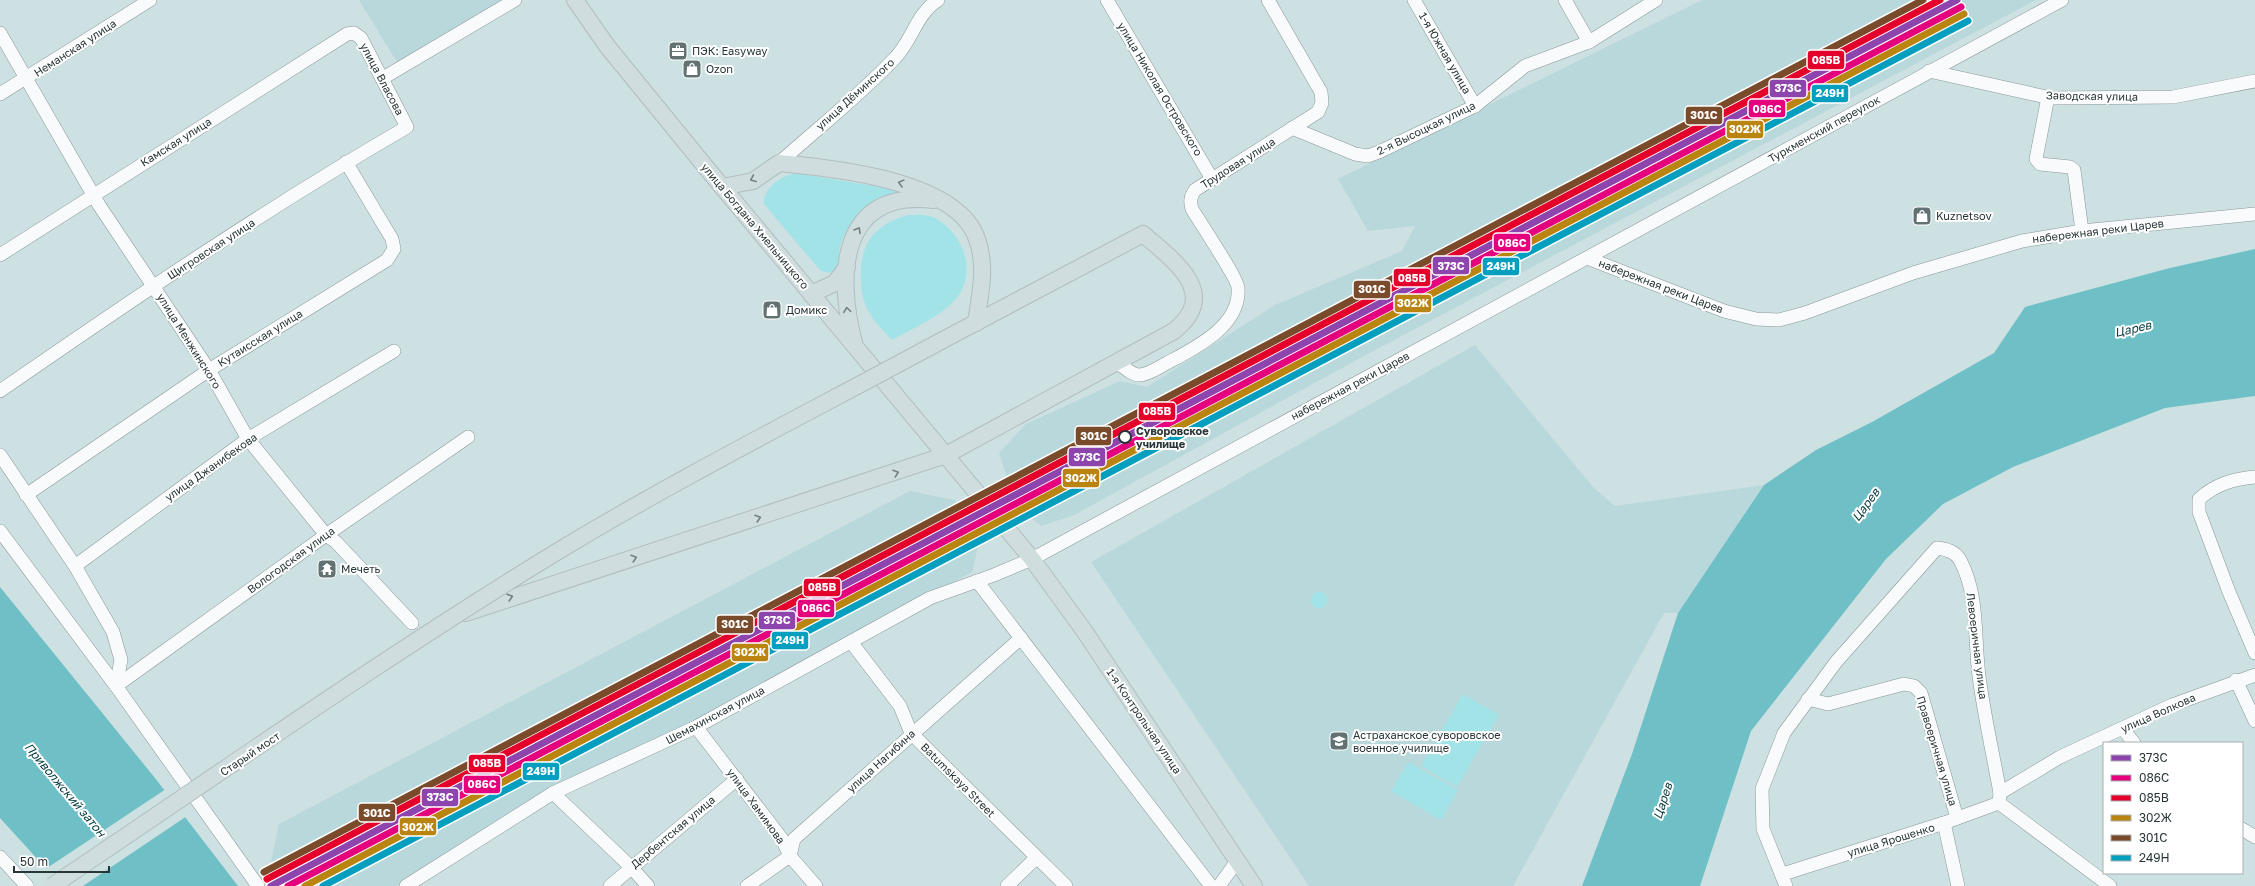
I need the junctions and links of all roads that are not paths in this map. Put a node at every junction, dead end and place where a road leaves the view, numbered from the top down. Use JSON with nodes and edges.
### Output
{"nodes":[{"id":1,"x":150,"y":0,"type":"edge"},
{"id":2,"x":515,"y":0,"type":"edge"},
{"id":3,"x":575,"y":0,"type":"edge"},
{"id":4,"x":938,"y":0,"type":"edge"},
{"id":5,"x":1107,"y":0,"type":"edge"},
{"id":6,"x":1268,"y":0,"type":"edge"},
{"id":7,"x":1414,"y":0,"type":"edge"},
{"id":8,"x":1564,"y":0,"type":"edge"},
{"id":9,"x":1656,"y":0,"type":"edge"},
{"id":10,"x":2062,"y":0,"type":"edge"},
{"id":11,"x":0,"y":33,"type":"edge"},
{"id":12,"x":354,"y":33,"type":"joint"},
{"id":13,"x":1589,"y":42,"type":"junction"},
{"id":14,"x":1929,"y":72,"type":"junction"},
{"id":15,"x":383,"y":78,"type":"junction"},
{"id":16,"x":26,"y":79,"type":"junction"},
{"id":17,"x":2255,"y":81,"type":"edge"},
{"id":18,"x":0,"y":94,"type":"edge"},
{"id":19,"x":2048,"y":97,"type":"junction"},
{"id":20,"x":1475,"y":106,"type":"junction"},
{"id":21,"x":407,"y":127,"type":"joint"},
{"id":22,"x":1292,"y":128,"type":"junction"},
{"id":23,"x":346,"y":162,"type":"junction"},
{"id":24,"x":779,"y":163,"type":"junction"},
{"id":25,"x":1212,"y":179,"type":"junction"},
{"id":26,"x":722,"y":187,"type":"junction"},
{"id":27,"x":93,"y":194,"type":"junction"},
{"id":28,"x":950,"y":205,"type":"junction"},
{"id":29,"x":2255,"y":214,"type":"edge"},
{"id":30,"x":2082,"y":231,"type":"junction"},
{"id":31,"x":0,"y":255,"type":"edge"},
{"id":32,"x":1587,"y":258,"type":"junction"},
{"id":33,"x":846,"y":267,"type":"junction"},
{"id":34,"x":154,"y":285,"type":"junction"},
{"id":35,"x":811,"y":294,"type":"junction"},
{"id":36,"x":976,"y":323,"type":"junction"},
{"id":37,"x":856,"y":348,"type":"junction"},
{"id":38,"x":394,"y":351,"type":"dead end"},
{"id":39,"x":1118,"y":363,"type":"junction"},
{"id":40,"x":209,"y":370,"type":"junction"},
{"id":41,"x":0,"y":391,"type":"edge"},
{"id":42,"x":468,"y":437,"type":"dead end"},
{"id":43,"x":248,"y":439,"type":"junction"},
{"id":44,"x":0,"y":455,"type":"edge"},
{"id":45,"x":946,"y":455,"type":"junction"},
{"id":46,"x":2255,"y":477,"type":"edge"},
{"id":47,"x":26,"y":495,"type":"junction"},
{"id":48,"x":0,"y":531,"type":"edge"},
{"id":49,"x":326,"y":535,"type":"junction"},
{"id":50,"x":1032,"y":558,"type":"junction"},
{"id":51,"x":75,"y":566,"type":"junction"},
{"id":52,"x":977,"y":581,"type":"junction"},
{"id":53,"x":448,"y":621,"type":"junction"},
{"id":54,"x":412,"y":623,"type":"dead end"},
{"id":55,"x":1021,"y":638,"type":"junction"},
{"id":56,"x":851,"y":642,"type":"junction"},
{"id":57,"x":2255,"y":653,"type":"edge"},
{"id":58,"x":2255,"y":675,"type":"edge"},
{"id":59,"x":2236,"y":680,"type":"junction"},
{"id":60,"x":116,"y":686,"type":"junction"},
{"id":61,"x":1808,"y":699,"type":"junction"},
{"id":62,"x":2255,"y":721,"type":"edge"},
{"id":63,"x":696,"y":727,"type":"junction"},
{"id":64,"x":2123,"y":729,"type":"junction"},
{"id":65,"x":911,"y":733,"type":"junction"},
{"id":66,"x":2133,"y":742,"type":"edge"},
{"id":67,"x":737,"y":779,"type":"junction"},
{"id":68,"x":553,"y":794,"type":"junction"},
{"id":69,"x":2000,"y":798,"type":"junction"},
{"id":70,"x":1957,"y":818,"type":"junction"},
{"id":71,"x":1944,"y":823,"type":"junction"},
{"id":72,"x":2243,"y":830,"type":"edge"},
{"id":73,"x":2255,"y":837,"type":"edge"},
{"id":74,"x":790,"y":856,"type":"junction"},
{"id":75,"x":0,"y":857,"type":"edge"},
{"id":76,"x":1036,"y":858,"type":"junction"},
{"id":77,"x":1237,"y":861,"type":"junction"},
{"id":78,"x":631,"y":867,"type":"junction"},
{"id":79,"x":1784,"y":880,"type":"edge"},
{"id":80,"x":2106,"y":883,"type":"edge"},
{"id":81,"x":27,"y":886,"type":"edge"},
{"id":82,"x":52,"y":886,"type":"edge"},
{"id":83,"x":258,"y":886,"type":"edge"},
{"id":84,"x":406,"y":886,"type":"edge"},
{"id":85,"x":610,"y":886,"type":"edge"},
{"id":86,"x":648,"y":886,"type":"edge"},
{"id":87,"x":747,"y":886,"type":"edge"},
{"id":88,"x":816,"y":886,"type":"edge"},
{"id":89,"x":1007,"y":886,"type":"edge"},
{"id":90,"x":1066,"y":886,"type":"edge"},
{"id":91,"x":1211,"y":886,"type":"edge"},
{"id":92,"x":1219,"y":886,"type":"edge"},
{"id":93,"x":1254,"y":886,"type":"edge"},
{"id":94,"x":1958,"y":886,"type":"edge"}],
"edges":[{"from":1,"to":16,"type":"street","name":"Неманская улица"},
{"from":2,"to":15,"type":"street"},
{"from":3,"to":26,"type":"main road","name":"улица Богдана Хмельницкого"},
{"from":4,"to":24,"type":"street","name":"улица Дёминского"},
{"from":5,"to":25,"type":"street","name":"улица Николая Островского"},
{"from":6,"to":22,"type":"street","name":"Трудовая улица"},
{"from":7,"to":20,"type":"street","name":"1-я Южная улица"},
{"from":8,"to":13,"type":"street"},
{"from":9,"to":13,"type":"street","name":"2-я Высоцкая улица"},
{"from":10,"to":14,"type":"street","name":"Туркменский переулок"},
{"from":11,"to":16,"type":"street","name":"улица Менжинского"},
{"from":12,"to":15,"type":"street","name":"улица Власова"},
{"from":12,"to":27,"type":"street","name":"Камская улица"},
{"from":13,"to":20,"type":"street","name":"2-я Высоцкая улица"},
{"from":14,"to":19,"type":"street","name":"Заводская улица"},
{"from":14,"to":32,"type":"street","name":"Туркменский переулок"},
{"from":15,"to":21,"type":"street","name":"улица Власова"},
{"from":16,"to":18,"type":"street","name":"Неманская улица"},
{"from":16,"to":27,"type":"street","name":"улица Менжинского"},
{"from":17,"to":19,"type":"street","name":"Заводская улица"},
{"from":19,"to":30,"type":"street"},
{"from":20,"to":22,"type":"street","name":"2-я Высоцкая улица"},
{"from":21,"to":23,"type":"street","name":"Щигровская улица"},
{"from":22,"to":25,"type":"street","name":"Трудовая улица"},
{"from":23,"to":34,"type":"street","name":"Щигровская улица"},
{"from":23,"to":40,"type":"street","name":"Кутаисская улица"},
{"from":24,"to":26,"type":"main road","one_way":true},
{"from":28,"to":24,"type":"main road","one_way":true},
{"from":25,"to":39,"type":"street","name":"Трудовая улица"},
{"from":26,"to":35,"type":"main road","name":"улица Богдана Хмельницкого"},
{"from":27,"to":31,"type":"street","name":"Камская улица"},
{"from":27,"to":34,"type":"street","name":"улица Менжинского"},
{"from":33,"to":28,"type":"main road","one_way":true},
{"from":28,"to":36,"type":"main road"},
{"from":29,"to":30,"type":"street","name":"набережная реки Царев"},
{"from":30,"to":32,"type":"street","name":"набережная реки Царев"},
{"from":32,"to":50,"type":"street","name":"набережная реки Царев"},
{"from":33,"to":35,"type":"main road"},
{"from":37,"to":33,"type":"main road","one_way":true},
{"from":34,"to":40,"type":"street","name":"улица Менжинского"},
{"from":34,"to":41,"type":"street","name":"Щигровская улица"},
{"from":35,"to":37,"type":"main road","name":"улица Богдана Хмельницкого"},
{"from":36,"to":39,"type":"main road"},
{"from":36,"to":53,"type":"main road","bridge":true},
{"from":37,"to":45,"type":"main road","name":"улица Богдана Хмельницкого"},
{"from":38,"to":43,"type":"street","name":"улица Джанибекова"},
{"from":39,"to":45,"type":"main road"},
{"from":40,"to":43,"type":"street","name":"улица Менжинского"},
{"from":40,"to":47,"type":"street","name":"Кутаисская улица"},
{"from":42,"to":49,"type":"street","name":"Вологодская улица"},
{"from":43,"to":49,"type":"street","name":"улица Менжинского"},
{"from":43,"to":51,"type":"street","name":"улица Джанибекова"},
{"from":44,"to":47,"type":"street"},
{"from":45,"to":50,"type":"main road","name":"улица Богдана Хмельницкого"},
{"from":53,"to":45,"type":"main road","one_way":true,"bridge":true},
{"from":46,"to":57,"type":"street"},
{"from":47,"to":51,"type":"street"},
{"from":48,"to":60,"type":"street"},
{"from":49,"to":54,"type":"street","name":"улица Менжинского"},
{"from":49,"to":60,"type":"street","name":"Вологодская улица"},
{"from":50,"to":52,"type":"street","name":"Шемахинская улица"},
{"from":50,"to":77,"type":"main road","name":"1-я Контрольная улица"},
{"from":51,"to":60,"type":"street"},
{"from":52,"to":55,"type":"street"},
{"from":52,"to":56,"type":"street","name":"Шемахинская улица"},
{"from":53,"to":82,"type":"main road","name":"Старый мост","bridge":true},
{"from":55,"to":65,"type":"street","name":"улица Нагибина"},
{"from":55,"to":91,"type":"street"},
{"from":56,"to":63,"type":"street","name":"Шемахинская улица"},
{"from":56,"to":65,"type":"street","name":"Batumskaya Street"},
{"from":58,"to":59,"type":"street","name":"улица Волкова"},
{"from":59,"to":62,"type":"street"},
{"from":59,"to":64,"type":"street","name":"улица Волкова"},
{"from":60,"to":83,"type":"street"},
{"from":61,"to":69,"type":"street","name":"Левоеричная улица"},
{"from":61,"to":70,"type":"street","name":"Правоеричная улица"},
{"from":61,"to":79,"type":"street","name":"Левоеричная улица"},
{"from":63,"to":67,"type":"street","name":"улица Хамимова"},
{"from":63,"to":68,"type":"street","name":"Шемахинская улица"},
{"from":64,"to":66,"type":"street"},
{"from":64,"to":69,"type":"street","name":"улица Волкова"},
{"from":65,"to":74,"type":"street","name":"улица Нагибина"},
{"from":65,"to":76,"type":"street","name":"Batumskaya Street"},
{"from":67,"to":74,"type":"street","name":"улица Хамимова"},
{"from":67,"to":78,"type":"street","name":"Дербентская улица"},
{"from":68,"to":78,"type":"street"},
{"from":68,"to":84,"type":"street","name":"Шемахинская улица"},
{"from":69,"to":70,"type":"street","name":"улица Ярошенко"},
{"from":69,"to":80,"type":"street"},
{"from":70,"to":71,"type":"street","name":"улица Ярошенко"},
{"from":71,"to":79,"type":"street","name":"улица Ярошенко"},
{"from":71,"to":94,"type":"street","name":"Правоеричная улица"},
{"from":72,"to":73,"type":"street"},
{"from":74,"to":87,"type":"street"},
{"from":74,"to":88,"type":"street","name":"улица Хамимова"},
{"from":75,"to":81,"type":"street"},
{"from":76,"to":89,"type":"street"},
{"from":76,"to":90,"type":"street","name":"Batumskaya Street"},
{"from":77,"to":92,"type":"street"},
{"from":77,"to":93,"type":"main road","name":"1-я Контрольная улица"},
{"from":78,"to":85,"type":"street","name":"Дербентская улица"},
{"from":78,"to":86,"type":"street"}]}
